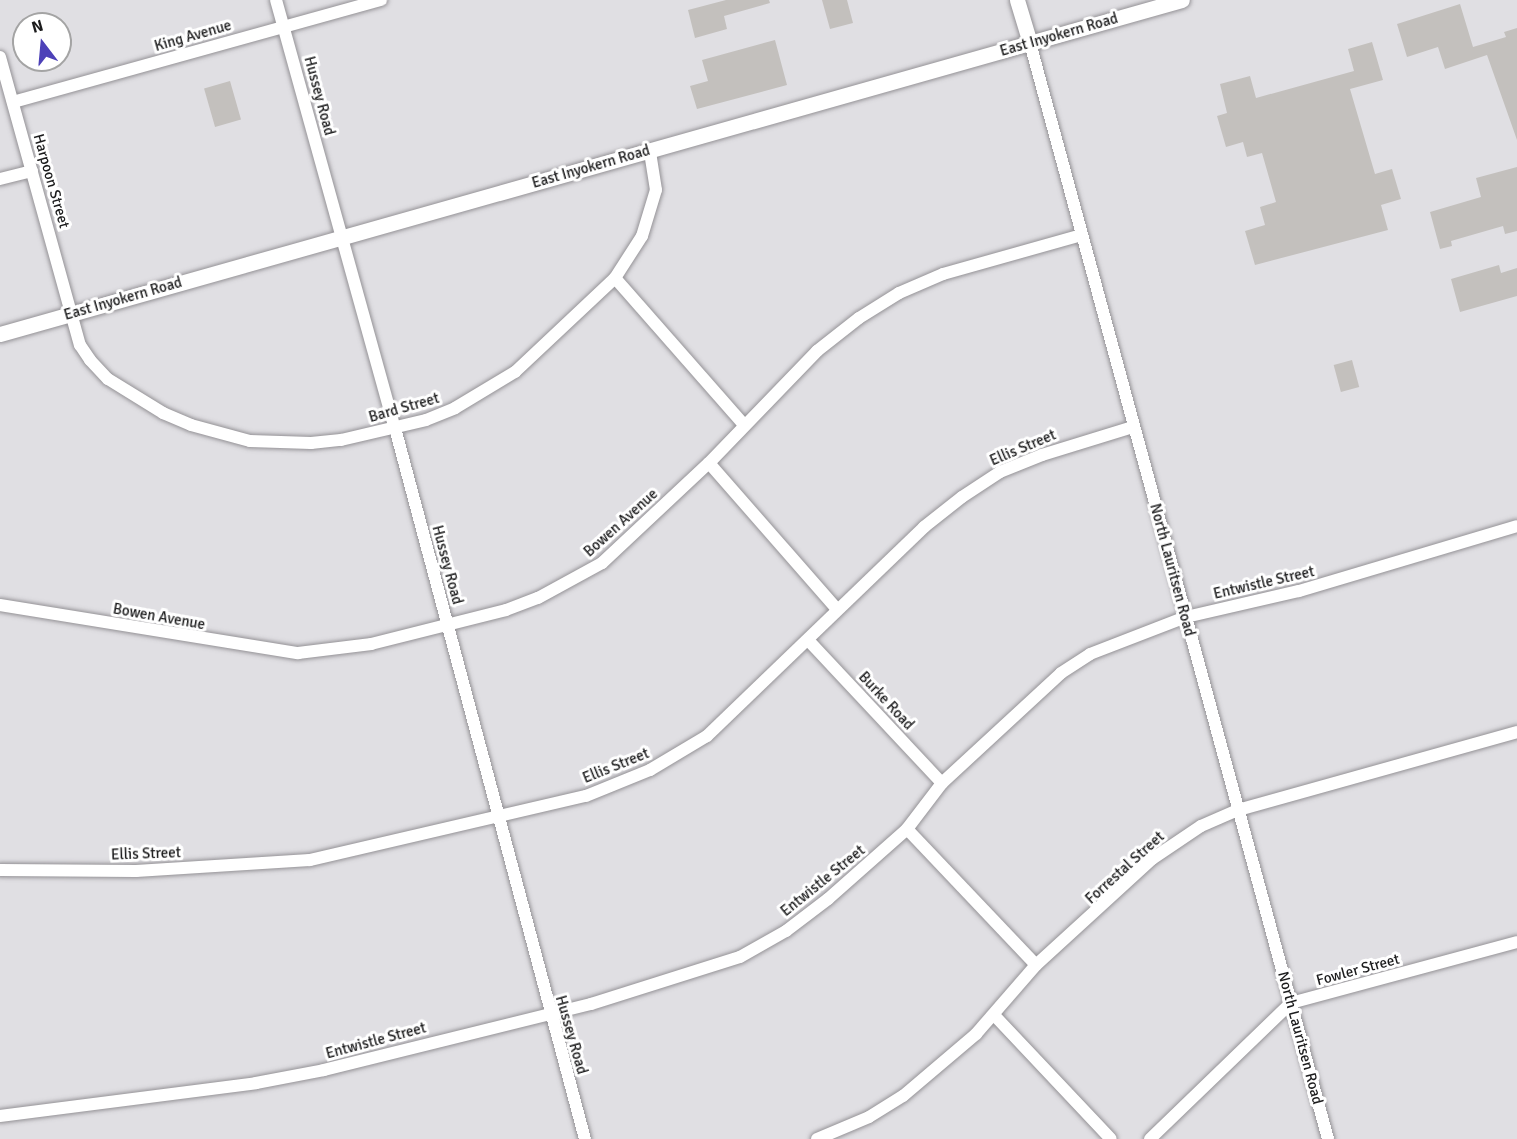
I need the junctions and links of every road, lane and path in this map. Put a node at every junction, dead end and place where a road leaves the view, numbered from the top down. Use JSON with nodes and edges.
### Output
{"nodes":[{"id":1,"x":276,"y":0,"type":"edge"},
{"id":2,"x":381,"y":0,"type":"edge"},
{"id":3,"x":1017,"y":0,"type":"edge"},
{"id":4,"x":1182,"y":0,"type":"edge"},
{"id":5,"x":284,"y":26,"type":"junction"},
{"id":6,"x":1030,"y":43,"type":"junction"},
{"id":7,"x":0,"y":57,"type":"edge"},
{"id":8,"x":13,"y":102,"type":"junction"},
{"id":9,"x":650,"y":151,"type":"junction"},
{"id":10,"x":32,"y":171,"type":"junction"},
{"id":11,"x":0,"y":179,"type":"edge"},
{"id":12,"x":1082,"y":235,"type":"junction"},
{"id":13,"x":341,"y":238,"type":"junction"},
{"id":14,"x":615,"y":278,"type":"junction"},
{"id":15,"x":72,"y":313,"type":"junction"},
{"id":16,"x":0,"y":334,"type":"edge"},
{"id":17,"x":744,"y":425,"type":"junction"},
{"id":18,"x":1133,"y":427,"type":"junction"},
{"id":19,"x":395,"y":428,"type":"junction"},
{"id":20,"x":709,"y":463,"type":"junction"},
{"id":21,"x":1517,"y":526,"type":"edge"},
{"id":22,"x":0,"y":604,"type":"edge"},
{"id":23,"x":837,"y":609,"type":"junction"},
{"id":24,"x":1186,"y":617,"type":"junction"},
{"id":25,"x":447,"y":625,"type":"junction"},
{"id":26,"x":808,"y":640,"type":"junction"},
{"id":27,"x":1517,"y":732,"type":"edge"},
{"id":28,"x":942,"y":783,"type":"junction"},
{"id":29,"x":1238,"y":810,"type":"junction"},
{"id":30,"x":496,"y":816,"type":"junction"},
{"id":31,"x":907,"y":829,"type":"junction"},
{"id":32,"x":0,"y":870,"type":"edge"},
{"id":33,"x":1517,"y":942,"type":"edge"},
{"id":34,"x":1036,"y":965,"type":"junction"},
{"id":35,"x":1291,"y":1003,"type":"junction"},
{"id":36,"x":550,"y":1014,"type":"junction"},
{"id":37,"x":994,"y":1015,"type":"junction"},
{"id":38,"x":0,"y":1116,"type":"edge"},
{"id":39,"x":585,"y":1139,"type":"edge"},
{"id":40,"x":817,"y":1139,"type":"edge"},
{"id":41,"x":1111,"y":1139,"type":"edge"},
{"id":42,"x":1150,"y":1139,"type":"edge"},
{"id":43,"x":1328,"y":1139,"type":"edge"}],
"edges":[{"from":1,"to":5,"type":"street","name":"Hussey Road"},
{"from":2,"to":5,"type":"street","name":"King Avenue"},
{"from":3,"to":6,"type":"street","name":"North Lauritsen Road"},
{"from":4,"to":6,"type":"street","name":"East Inyokern Road"},
{"from":5,"to":8,"type":"street","name":"King Avenue"},
{"from":5,"to":13,"type":"street","name":"Hussey Road"},
{"from":6,"to":9,"type":"street","name":"East Inyokern Road"},
{"from":6,"to":12,"type":"street","name":"North Lauritsen Road"},
{"from":7,"to":8,"type":"street","name":"Harpoon Street"},
{"from":8,"to":10,"type":"street","name":"Harpoon Street"},
{"from":9,"to":13,"type":"street","name":"East Inyokern Road"},
{"from":9,"to":14,"type":"street","name":"Bard Street"},
{"from":10,"to":11,"type":"street"},
{"from":10,"to":15,"type":"street","name":"Harpoon Street"},
{"from":12,"to":17,"type":"street","name":"Bowen Avenue"},
{"from":12,"to":18,"type":"street","name":"North Lauritsen Road"},
{"from":13,"to":15,"type":"street","name":"East Inyokern Road"},
{"from":13,"to":19,"type":"street","name":"Hussey Road"},
{"from":14,"to":17,"type":"street"},
{"from":14,"to":19,"type":"street","name":"Bard Street"},
{"from":15,"to":16,"type":"street","name":"East Inyokern Road"},
{"from":15,"to":19,"type":"street","name":"Bard Street"},
{"from":17,"to":20,"type":"street","name":"Bowen Avenue"},
{"from":18,"to":23,"type":"street","name":"Ellis Street"},
{"from":18,"to":24,"type":"street","name":"North Lauritsen Road"},
{"from":19,"to":25,"type":"street","name":"Hussey Road"},
{"from":20,"to":23,"type":"street"},
{"from":20,"to":25,"type":"street","name":"Bowen Avenue"},
{"from":21,"to":24,"type":"street","name":"Entwistle Street"},
{"from":22,"to":25,"type":"street","name":"Bowen Avenue"},
{"from":23,"to":26,"type":"street","name":"Ellis Street"},
{"from":24,"to":28,"type":"street","name":"Entwistle Street"},
{"from":24,"to":29,"type":"street","name":"North Lauritsen Road"},
{"from":25,"to":30,"type":"street","name":"Hussey Road"},
{"from":26,"to":28,"type":"street","name":"Burke Road"},
{"from":26,"to":30,"type":"street","name":"Ellis Street"},
{"from":27,"to":29,"type":"street","name":"Forrestal Street"},
{"from":28,"to":31,"type":"street","name":"Entwistle Street"},
{"from":29,"to":34,"type":"street","name":"Forrestal Street"},
{"from":29,"to":35,"type":"street","name":"North Lauritsen Road"},
{"from":30,"to":32,"type":"street","name":"Ellis Street"},
{"from":30,"to":36,"type":"street","name":"Hussey Road"},
{"from":31,"to":34,"type":"street"},
{"from":31,"to":36,"type":"street","name":"Entwistle Street"},
{"from":33,"to":35,"type":"street","name":"Fowler Street"},
{"from":34,"to":37,"type":"street","name":"Forrestal Street"},
{"from":35,"to":42,"type":"street","name":"Fowler Street"},
{"from":35,"to":43,"type":"street","name":"North Lauritsen Road"},
{"from":36,"to":38,"type":"street","name":"Entwistle Street"},
{"from":36,"to":39,"type":"street","name":"Hussey Road"},
{"from":37,"to":40,"type":"street","name":"Forrestal Street"},
{"from":37,"to":41,"type":"street"}]}
